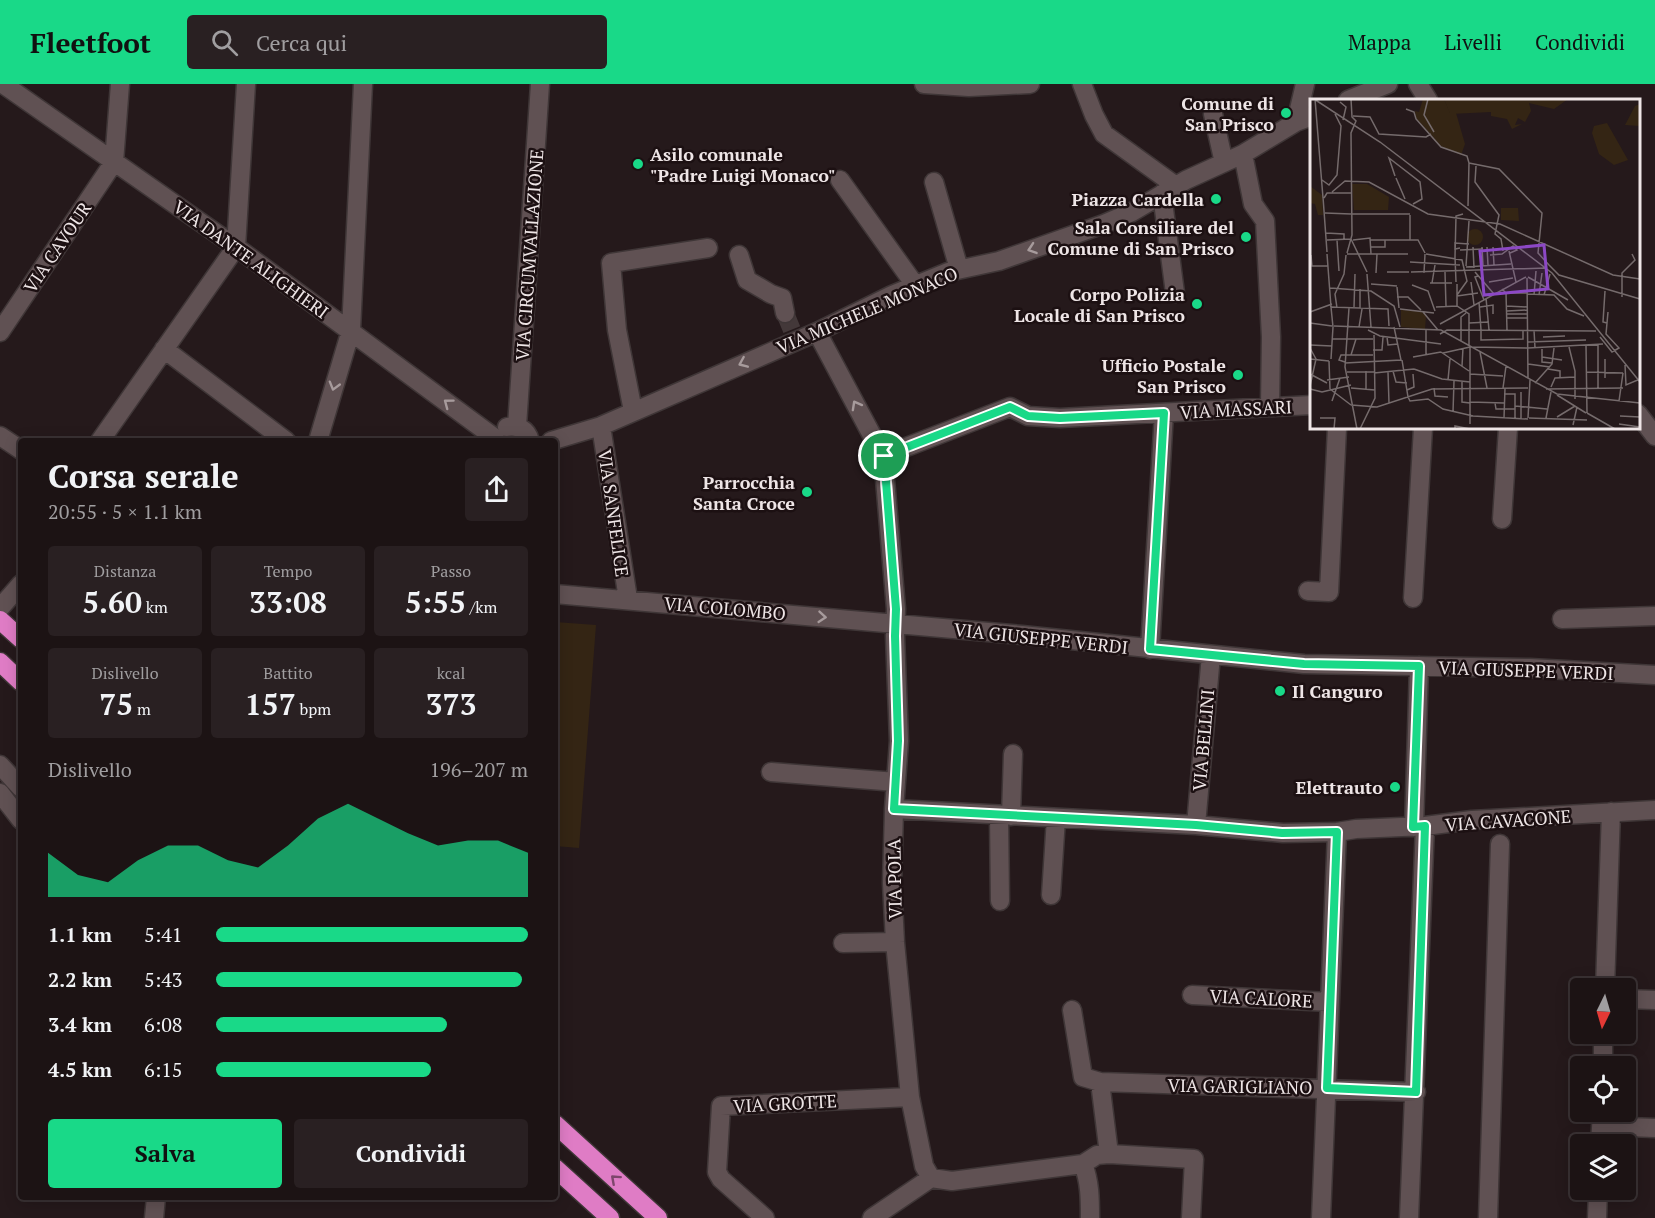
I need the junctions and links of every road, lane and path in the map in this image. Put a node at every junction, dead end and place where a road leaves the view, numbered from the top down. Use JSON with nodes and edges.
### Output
{"nodes":[{"id":1,"x":3,"y":84,"type":"edge"},
{"id":2,"x":120,"y":84,"type":"edge"},
{"id":3,"x":246,"y":84,"type":"edge"},
{"id":4,"x":363,"y":84,"type":"edge"},
{"id":5,"x":540,"y":84,"type":"edge"},
{"id":6,"x":924,"y":84,"type":"edge"},
{"id":7,"x":1020,"y":84,"type":"edge"},
{"id":8,"x":1082,"y":84,"type":"edge"},
{"id":9,"x":1305,"y":84,"type":"edge"},
{"id":10,"x":1388,"y":84,"type":"edge"},
{"id":11,"x":1418,"y":84,"type":"edge"},
{"id":12,"x":974,"y":85,"type":"edge"},
{"id":13,"x":1350,"y":99,"type":"edge"},
{"id":14,"x":1427,"y":99,"type":"edge"},
{"id":15,"x":1214,"y":114,"type":"dead end"},
{"id":16,"x":1304,"y":119,"type":"edge"},
{"id":17,"x":1243,"y":154,"type":"junction"},
{"id":18,"x":114,"y":162,"type":"junction"},
{"id":19,"x":1224,"y":163,"type":"junction"},
{"id":20,"x":840,"y":180,"type":"dead end"},
{"id":21,"x":934,"y":182,"type":"dead end"},
{"id":22,"x":1169,"y":190,"type":"junction"},
{"id":23,"x":236,"y":247,"type":"junction"},
{"id":24,"x":708,"y":248,"type":"dead end"},
{"id":25,"x":739,"y":255,"type":"dead end"},
{"id":26,"x":959,"y":269,"type":"junction"},
{"id":27,"x":915,"y":285,"type":"junction"},
{"id":28,"x":1175,"y":293,"type":"dead end"},
{"id":29,"x":785,"y":313,"type":"tunnel mouth"},
{"id":30,"x":351,"y":330,"type":"junction"},
{"id":31,"x":0,"y":332,"type":"edge"},
{"id":32,"x":816,"y":332,"type":"junction"},
{"id":33,"x":164,"y":349,"type":"junction"},
{"id":34,"x":1310,"y":405,"type":"edge"},
{"id":35,"x":1270,"y":407,"type":"junction"},
{"id":36,"x":633,"y":411,"type":"junction"},
{"id":37,"x":1164,"y":413,"type":"junction"},
{"id":38,"x":1640,"y":417,"type":"edge"},
{"id":39,"x":517,"y":426,"type":"junction"},
{"id":40,"x":601,"y":426,"type":"junction"},
{"id":41,"x":1337,"y":429,"type":"edge"},
{"id":42,"x":1424,"y":429,"type":"edge"},
{"id":43,"x":1508,"y":429,"type":"edge"},
{"id":44,"x":0,"y":436,"type":"edge"},
{"id":45,"x":1655,"y":436,"type":"edge"},
{"id":46,"x":102,"y":438,"type":"edge"},
{"id":47,"x":282,"y":438,"type":"edge"},
{"id":48,"x":319,"y":438,"type":"edge"},
{"id":49,"x":492,"y":438,"type":"edge"},
{"id":50,"x":496,"y":438,"type":"edge"},
{"id":51,"x":529,"y":438,"type":"edge"},
{"id":52,"x":558,"y":439,"type":"edge"},
{"id":53,"x":18,"y":448,"type":"edge"},
{"id":54,"x":884,"y":456,"type":"junction"},
{"id":55,"x":1502,"y":519,"type":"dead end"},
{"id":56,"x":18,"y":587,"type":"edge"},
{"id":57,"x":1308,"y":591,"type":"dead end"},
{"id":58,"x":558,"y":594,"type":"edge"},
{"id":59,"x":1413,"y":598,"type":"dead end"},
{"id":60,"x":628,"y":599,"type":"junction"},
{"id":61,"x":0,"y":608,"type":"edge"},
{"id":62,"x":1655,"y":616,"type":"edge"},
{"id":63,"x":1562,"y":619,"type":"dead end"},
{"id":64,"x":0,"y":620,"type":"edge"},
{"id":65,"x":895,"y":624,"type":"junction"},
{"id":66,"x":18,"y":636,"type":"edge"},
{"id":67,"x":1150,"y":649,"type":"junction"},
{"id":68,"x":1211,"y":655,"type":"junction"},
{"id":69,"x":0,"y":662,"type":"edge"},
{"id":70,"x":1419,"y":666,"type":"junction"},
{"id":71,"x":1655,"y":675,"type":"edge"},
{"id":72,"x":18,"y":679,"type":"edge"},
{"id":73,"x":1013,"y":754,"type":"dead end"},
{"id":74,"x":0,"y":765,"type":"edge"},
{"id":75,"x":771,"y":772,"type":"dead end"},
{"id":76,"x":896,"y":782,"type":"junction"},
{"id":77,"x":18,"y":785,"type":"edge"},
{"id":78,"x":0,"y":793,"type":"edge"},
{"id":79,"x":894,"y":809,"type":"junction"},
{"id":80,"x":1655,"y":810,"type":"edge"},
{"id":81,"x":1611,"y":813,"type":"junction"},
{"id":82,"x":1005,"y":815,"type":"junction"},
{"id":83,"x":18,"y":816,"type":"edge"},
{"id":84,"x":1056,"y":818,"type":"junction"},
{"id":85,"x":1196,"y":825,"type":"junction"},
{"id":86,"x":1419,"y":827,"type":"junction"},
{"id":87,"x":1337,"y":832,"type":"junction"},
{"id":88,"x":1500,"y":844,"type":"dead end"},
{"id":89,"x":1051,"y":895,"type":"dead end"},
{"id":90,"x":1000,"y":901,"type":"dead end"},
{"id":91,"x":895,"y":942,"type":"junction"},
{"id":92,"x":843,"y":943,"type":"dead end"},
{"id":93,"x":1605,"y":978,"type":"edge"},
{"id":94,"x":1192,"y":995,"type":"dead end"},
{"id":95,"x":1636,"y":999,"type":"edge"},
{"id":96,"x":1655,"y":1000,"type":"edge"},
{"id":97,"x":1330,"y":1002,"type":"junction"},
{"id":98,"x":1072,"y":1010,"type":"dead end"},
{"id":99,"x":1100,"y":1083,"type":"junction"},
{"id":100,"x":1327,"y":1088,"type":"junction"},
{"id":101,"x":1416,"y":1092,"type":"junction"},
{"id":102,"x":910,"y":1097,"type":"junction"},
{"id":103,"x":1620,"y":1122,"type":"edge"},
{"id":104,"x":558,"y":1127,"type":"edge"},
{"id":105,"x":1655,"y":1128,"type":"edge"},
{"id":106,"x":1109,"y":1154,"type":"junction"},
{"id":107,"x":1083,"y":1164,"type":"junction"},
{"id":108,"x":558,"y":1171,"type":"edge"},
{"id":109,"x":931,"y":1178,"type":"junction"},
{"id":110,"x":156,"y":1200,"type":"edge"},
{"id":111,"x":1598,"y":1200,"type":"edge"},
{"id":112,"x":1322,"y":1211,"type":"edge"},
{"id":113,"x":154,"y":1218,"type":"edge"},
{"id":114,"x":610,"y":1218,"type":"edge"},
{"id":115,"x":658,"y":1218,"type":"edge"},
{"id":116,"x":765,"y":1218,"type":"edge"},
{"id":117,"x":872,"y":1218,"type":"edge"},
{"id":118,"x":1090,"y":1218,"type":"edge"},
{"id":119,"x":1191,"y":1218,"type":"edge"},
{"id":120,"x":1409,"y":1218,"type":"edge"},
{"id":121,"x":1488,"y":1218,"type":"edge"},
{"id":122,"x":1597,"y":1218,"type":"edge"}],
"edges":[{"from":1,"to":18,"type":"street","name":"VIA DANTE ALIGHIERI"},
{"from":2,"to":18,"type":"street"},
{"from":3,"to":23,"type":"street"},
{"from":4,"to":30,"type":"street"},
{"from":5,"to":39,"type":"street","name":"VIA CIRCUMVALLAZIONE"},
{"from":6,"to":12,"type":"street"},
{"from":7,"to":12,"type":"street"},
{"from":8,"to":22,"type":"street"},
{"from":9,"to":16,"type":"street"},
{"from":10,"to":13,"type":"street"},
{"from":11,"to":14,"type":"street"},
{"from":15,"to":19,"type":"street"},
{"from":16,"to":17,"type":"street","name":"VIA MICHELE MONACO"},
{"from":17,"to":19,"type":"street","name":"VIA MICHELE MONACO"},
{"from":17,"to":35,"type":"street"},
{"from":18,"to":23,"type":"street","name":"VIA DANTE ALIGHIERI"},
{"from":18,"to":31,"type":"street","name":"VIA CAVOUR"},
{"from":19,"to":22,"type":"street","name":"VIA MICHELE MONACO"},
{"from":20,"to":27,"type":"street"},
{"from":21,"to":26,"type":"street"},
{"from":22,"to":26,"type":"street","name":"VIA MICHELE MONACO","one_way":true},
{"from":22,"to":28,"type":"street"},
{"from":23,"to":30,"type":"street","name":"VIA DANTE ALIGHIERI"},
{"from":23,"to":33,"type":"street"},
{"from":24,"to":36,"type":"street"},
{"from":25,"to":29,"type":"street"},
{"from":26,"to":27,"type":"street","name":"VIA MICHELE MONACO"},
{"from":27,"to":32,"type":"street","name":"VIA MICHELE MONACO"},
{"from":30,"to":48,"type":"street","one_way":true},
{"from":49,"to":30,"type":"street","name":"VIA DANTE ALIGHIERI","one_way":true},
{"from":32,"to":36,"type":"street","name":"VIA MICHELE MONACO","one_way":true},
{"from":54,"to":32,"type":"street","name":"VIA POLA","one_way":true},
{"from":33,"to":46,"type":"street"},
{"from":33,"to":47,"type":"street"},
{"from":34,"to":35,"type":"street","name":"VIA MASSARI"},
{"from":35,"to":37,"type":"street","name":"VIA MASSARI"},
{"from":36,"to":40,"type":"street","name":"VIA MICHELE MONACO"},
{"from":37,"to":54,"type":"street","name":"VIA MASSARI"},
{"from":37,"to":67,"type":"street"},
{"from":38,"to":45,"type":"street"},
{"from":39,"to":50,"type":"street"},
{"from":39,"to":51,"type":"street"},
{"from":40,"to":52,"type":"street","name":"VIA MICHELE MONACO"},
{"from":40,"to":60,"type":"street","name":"VIA SANFELICE"},
{"from":41,"to":57,"type":"street"},
{"from":42,"to":59,"type":"street"},
{"from":43,"to":55,"type":"street"},
{"from":44,"to":53,"type":"street"},
{"from":54,"to":65,"type":"street","name":"VIA POLA"},
{"from":56,"to":61,"type":"street"},
{"from":58,"to":60,"type":"street","name":"VIA COLOMBO"},
{"from":60,"to":65,"type":"street","name":"VIA COLOMBO","one_way":true},
{"from":62,"to":63,"type":"street"},
{"from":64,"to":66,"type":"highway"},
{"from":65,"to":67,"type":"street","name":"VIA GIUSEPPE VERDI"},
{"from":65,"to":76,"type":"street","name":"VIA POLA"},
{"from":67,"to":68,"type":"street","name":"VIA GIUSEPPE VERDI"},
{"from":68,"to":70,"type":"street","name":"VIA GIUSEPPE VERDI"},
{"from":68,"to":85,"type":"street","name":"VIA BELLINI"},
{"from":69,"to":72,"type":"highway"},
{"from":70,"to":71,"type":"street","name":"VIA GIUSEPPE VERDI"},
{"from":70,"to":86,"type":"street"},
{"from":73,"to":82,"type":"street"},
{"from":74,"to":77,"type":"street"},
{"from":75,"to":76,"type":"street"},
{"from":76,"to":79,"type":"street","name":"VIA POLA"},
{"from":78,"to":83,"type":"street"},
{"from":79,"to":82,"type":"street","name":"VIA CAVACONE"},
{"from":79,"to":91,"type":"street","name":"VIA POLA"},
{"from":80,"to":81,"type":"street","name":"VIA CAVACONE"},
{"from":81,"to":86,"type":"street","name":"VIA CAVACONE"},
{"from":81,"to":93,"type":"street"},
{"from":82,"to":84,"type":"street","name":"VIA CAVACONE"},
{"from":82,"to":90,"type":"street"},
{"from":84,"to":85,"type":"street","name":"VIA CAVACONE"},
{"from":84,"to":89,"type":"street"},
{"from":85,"to":87,"type":"street","name":"VIA CAVACONE"},
{"from":86,"to":87,"type":"street","name":"VIA CAVACONE"},
{"from":86,"to":101,"type":"street"},
{"from":87,"to":97,"type":"street"},
{"from":88,"to":121,"type":"street"},
{"from":91,"to":92,"type":"street"},
{"from":91,"to":102,"type":"street","name":"VIA POLA"},
{"from":94,"to":97,"type":"street","name":"VIA CALORE"},
{"from":95,"to":96,"type":"street"},
{"from":97,"to":100,"type":"street"},
{"from":98,"to":99,"type":"street"},
{"from":99,"to":100,"type":"street","name":"VIA GARIGLIANO"},
{"from":99,"to":106,"type":"street"},
{"from":100,"to":101,"type":"street","name":"VIA GARIGLIANO"},
{"from":100,"to":112,"type":"street"},
{"from":101,"to":120,"type":"street"},
{"from":102,"to":109,"type":"street","name":"VIA POLA"},
{"from":102,"to":116,"type":"street","name":"VIA GROTTE"},
{"from":103,"to":105,"type":"street"},
{"from":115,"to":104,"type":"highway","one_way":true},
{"from":106,"to":107,"type":"street"},
{"from":106,"to":119,"type":"street"},
{"from":107,"to":109,"type":"street"},
{"from":107,"to":118,"type":"street"},
{"from":108,"to":114,"type":"highway"},
{"from":109,"to":117,"type":"street"},
{"from":110,"to":113,"type":"street"},
{"from":111,"to":122,"type":"street"}]}
